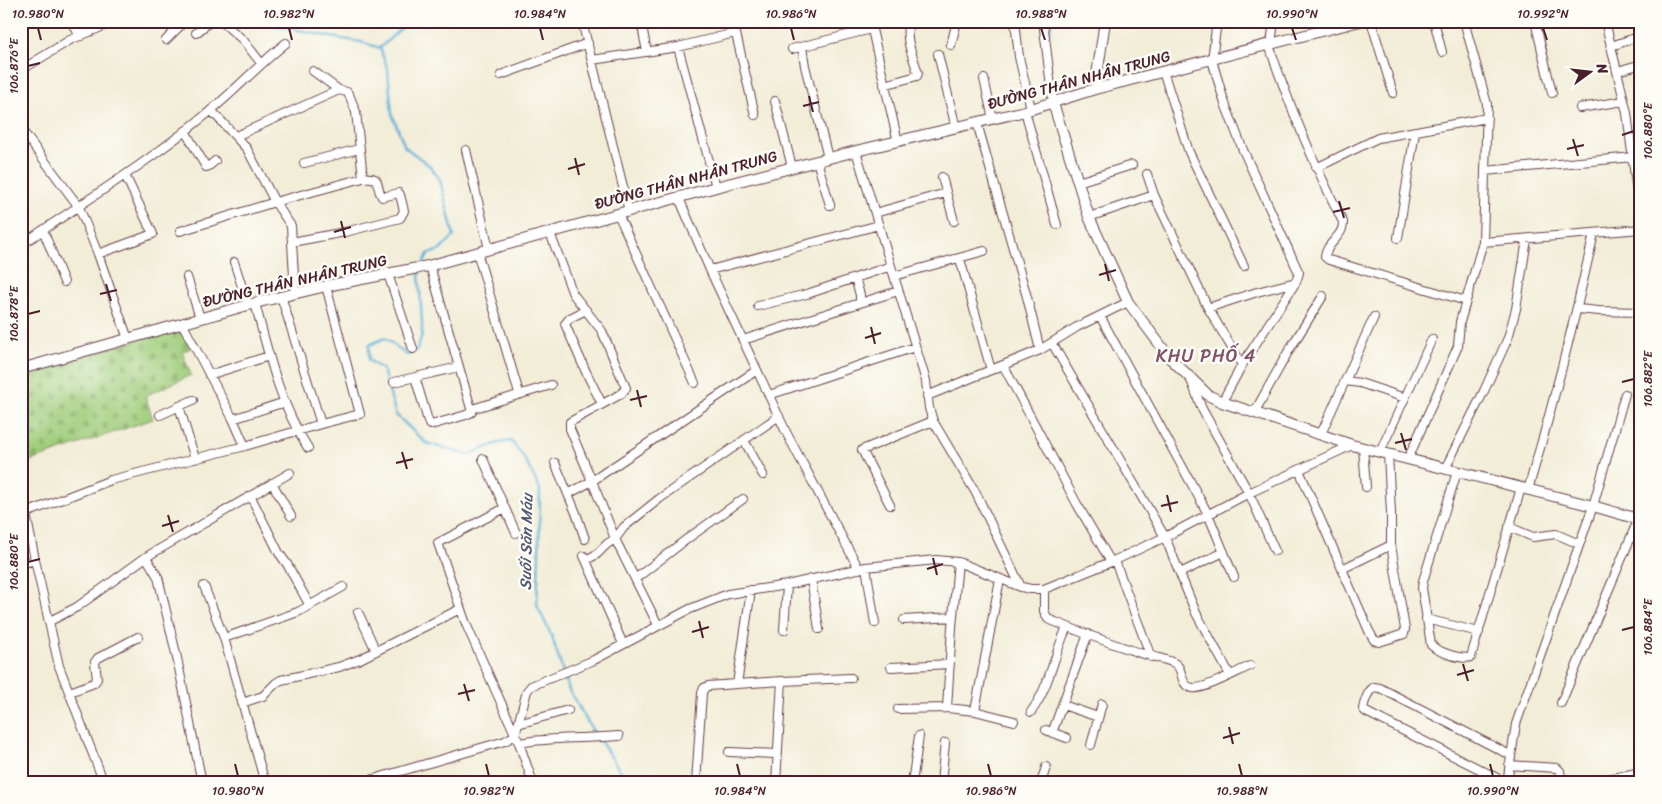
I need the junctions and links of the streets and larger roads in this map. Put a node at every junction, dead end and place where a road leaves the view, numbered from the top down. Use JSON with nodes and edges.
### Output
{"nodes":[{"id":1,"x":70,"y":21,"type":"edge"},
{"id":2,"x":85,"y":21,"type":"edge"},
{"id":3,"x":116,"y":21,"type":"edge"},
{"id":4,"x":186,"y":21,"type":"edge"},
{"id":5,"x":211,"y":21,"type":"edge"},
{"id":6,"x":221,"y":21,"type":"edge"},
{"id":7,"x":582,"y":21,"type":"edge"},
{"id":8,"x":641,"y":21,"type":"edge"},
{"id":9,"x":733,"y":21,"type":"edge"},
{"id":10,"x":909,"y":21,"type":"edge"},
{"id":11,"x":957,"y":21,"type":"edge"},
{"id":12,"x":1015,"y":21,"type":"edge"},
{"id":13,"x":1043,"y":21,"type":"edge"},
{"id":14,"x":1105,"y":21,"type":"edge"},
{"id":15,"x":1217,"y":21,"type":"edge"},
{"id":16,"x":1274,"y":21,"type":"edge"},
{"id":17,"x":1360,"y":21,"type":"edge"},
{"id":18,"x":1371,"y":21,"type":"edge"},
{"id":19,"x":1434,"y":21,"type":"edge"},
{"id":20,"x":1464,"y":21,"type":"edge"},
{"id":21,"x":1535,"y":21,"type":"edge"},
{"id":22,"x":1605,"y":21,"type":"edge"},
{"id":23,"x":1342,"y":24,"type":"edge"},
{"id":24,"x":870,"y":25,"type":"edge"},
{"id":25,"x":79,"y":33,"type":"junction"},
{"id":26,"x":196,"y":33,"type":"dead end"},
{"id":27,"x":735,"y":33,"type":"junction"},
{"id":28,"x":1641,"y":36,"type":"edge"},
{"id":29,"x":166,"y":40,"type":"dead end"},
{"id":30,"x":286,"y":43,"type":"dead end"},
{"id":31,"x":588,"y":43,"type":"junction"},
{"id":32,"x":1270,"y":44,"type":"junction"},
{"id":33,"x":951,"y":45,"type":"dead end"},
{"id":34,"x":1611,"y":46,"type":"junction"},
{"id":35,"x":678,"y":47,"type":"junction"},
{"id":36,"x":802,"y":47,"type":"junction"},
{"id":37,"x":792,"y":49,"type":"dead end"},
{"id":38,"x":647,"y":52,"type":"junction"},
{"id":39,"x":1442,"y":52,"type":"dead end"},
{"id":40,"x":938,"y":54,"type":"dead end"},
{"id":41,"x":592,"y":60,"type":"junction"},
{"id":42,"x":1212,"y":60,"type":"junction"},
{"id":43,"x":261,"y":63,"type":"junction"},
{"id":44,"x":1641,"y":64,"type":"edge"},
{"id":45,"x":21,"y":70,"type":"edge"},
{"id":46,"x":313,"y":71,"type":"dead end"},
{"id":47,"x":1163,"y":71,"type":"junction"},
{"id":48,"x":1618,"y":71,"type":"junction"},
{"id":49,"x":501,"y":75,"type":"dead end"},
{"id":50,"x":984,"y":79,"type":"dead end"},
{"id":51,"x":884,"y":85,"type":"junction"},
{"id":52,"x":1095,"y":89,"type":"junction"},
{"id":53,"x":339,"y":90,"type":"junction"},
{"id":54,"x":1393,"y":93,"type":"dead end"},
{"id":55,"x":1552,"y":93,"type":"dead end"},
{"id":56,"x":775,"y":100,"type":"dead end"},
{"id":57,"x":1624,"y":101,"type":"junction"},
{"id":58,"x":1054,"y":103,"type":"junction"},
{"id":59,"x":1580,"y":108,"type":"dead end"},
{"id":60,"x":211,"y":110,"type":"junction"},
{"id":61,"x":1028,"y":110,"type":"junction"},
{"id":62,"x":755,"y":115,"type":"dead end"},
{"id":63,"x":1487,"y":118,"type":"junction"},
{"id":64,"x":993,"y":119,"type":"junction"},
{"id":65,"x":977,"y":123,"type":"junction"},
{"id":66,"x":956,"y":128,"type":"junction"},
{"id":67,"x":21,"y":129,"type":"edge"},
{"id":68,"x":185,"y":131,"type":"junction"},
{"id":69,"x":1415,"y":132,"type":"junction"},
{"id":70,"x":236,"y":136,"type":"junction"},
{"id":71,"x":898,"y":142,"type":"junction"},
{"id":72,"x":359,"y":149,"type":"junction"},
{"id":73,"x":466,"y":150,"type":"dead end"},
{"id":74,"x":856,"y":151,"type":"junction"},
{"id":75,"x":1633,"y":157,"type":"junction"},
{"id":76,"x":828,"y":158,"type":"junction"},
{"id":77,"x":215,"y":161,"type":"dead end"},
{"id":78,"x":818,"y":161,"type":"junction"},
{"id":79,"x":304,"y":163,"type":"dead end"},
{"id":80,"x":1132,"y":165,"type":"dead end"},
{"id":81,"x":792,"y":167,"type":"junction"},
{"id":82,"x":1316,"y":168,"type":"junction"},
{"id":83,"x":1485,"y":171,"type":"junction"},
{"id":84,"x":1147,"y":174,"type":"dead end"},
{"id":85,"x":125,"y":175,"type":"junction"},
{"id":86,"x":942,"y":177,"type":"dead end"},
{"id":87,"x":363,"y":178,"type":"junction"},
{"id":88,"x":1078,"y":182,"type":"junction"},
{"id":89,"x":716,"y":187,"type":"junction"},
{"id":90,"x":946,"y":193,"type":"junction"},
{"id":91,"x":1154,"y":195,"type":"junction"},
{"id":92,"x":678,"y":198,"type":"junction"},
{"id":93,"x":275,"y":202,"type":"junction"},
{"id":94,"x":830,"y":205,"type":"dead end"},
{"id":95,"x":79,"y":207,"type":"junction"},
{"id":96,"x":629,"y":211,"type":"junction"},
{"id":97,"x":875,"y":213,"type":"junction"},
{"id":98,"x":618,"y":214,"type":"junction"},
{"id":99,"x":1088,"y":217,"type":"junction"},
{"id":100,"x":954,"y":221,"type":"dead end"},
{"id":101,"x":1641,"y":224,"type":"edge"},
{"id":102,"x":879,"y":225,"type":"junction"},
{"id":103,"x":1057,"y":225,"type":"dead end"},
{"id":104,"x":1641,"y":229,"type":"edge"},
{"id":105,"x":42,"y":230,"type":"junction"},
{"id":106,"x":180,"y":232,"type":"dead end"},
{"id":107,"x":550,"y":233,"type":"junction"},
{"id":108,"x":1594,"y":233,"type":"junction"},
{"id":109,"x":1398,"y":238,"type":"dead end"},
{"id":110,"x":1527,"y":239,"type":"junction"},
{"id":111,"x":292,"y":242,"type":"junction"},
{"id":112,"x":1484,"y":242,"type":"junction"},
{"id":113,"x":21,"y":245,"type":"edge"},
{"id":114,"x":489,"y":249,"type":"junction"},
{"id":115,"x":984,"y":251,"type":"dead end"},
{"id":116,"x":477,"y":252,"type":"junction"},
{"id":117,"x":98,"y":254,"type":"junction"},
{"id":118,"x":960,"y":259,"type":"junction"},
{"id":119,"x":234,"y":262,"type":"dead end"},
{"id":120,"x":429,"y":266,"type":"junction"},
{"id":121,"x":891,"y":266,"type":"junction"},
{"id":122,"x":1244,"y":266,"type":"dead end"},
{"id":123,"x":710,"y":270,"type":"junction"},
{"id":124,"x":388,"y":274,"type":"junction"},
{"id":125,"x":894,"y":276,"type":"junction"},
{"id":126,"x":187,"y":277,"type":"dead end"},
{"id":127,"x":855,"y":278,"type":"junction"},
{"id":128,"x":64,"y":282,"type":"dead end"},
{"id":129,"x":1296,"y":282,"type":"junction"},
{"id":130,"x":326,"y":286,"type":"junction"},
{"id":131,"x":898,"y":291,"type":"junction"},
{"id":132,"x":295,"y":293,"type":"junction"},
{"id":133,"x":281,"y":296,"type":"junction"},
{"id":134,"x":1324,"y":296,"type":"dead end"},
{"id":135,"x":1466,"y":301,"type":"junction"},
{"id":136,"x":1128,"y":302,"type":"junction"},
{"id":137,"x":860,"y":303,"type":"junction"},
{"id":138,"x":251,"y":304,"type":"junction"},
{"id":139,"x":758,"y":306,"type":"dead end"},
{"id":140,"x":1208,"y":308,"type":"junction"},
{"id":141,"x":1578,"y":309,"type":"junction"},
{"id":142,"x":586,"y":310,"type":"junction"},
{"id":143,"x":1641,"y":312,"type":"edge"},
{"id":144,"x":1100,"y":316,"type":"junction"},
{"id":145,"x":1374,"y":317,"type":"dead end"},
{"id":146,"x":200,"y":318,"type":"junction"},
{"id":147,"x":182,"y":323,"type":"junction"},
{"id":148,"x":128,"y":338,"type":"junction"},
{"id":149,"x":1432,"y":339,"type":"dead end"},
{"id":150,"x":743,"y":340,"type":"junction"},
{"id":151,"x":1052,"y":343,"type":"junction"},
{"id":152,"x":915,"y":347,"type":"junction"},
{"id":153,"x":413,"y":348,"type":"dead end"},
{"id":154,"x":1040,"y":350,"type":"junction"},
{"id":155,"x":269,"y":356,"type":"junction"},
{"id":156,"x":1003,"y":365,"type":"junction"},
{"id":157,"x":1242,"y":365,"type":"junction"},
{"id":158,"x":459,"y":367,"type":"junction"},
{"id":159,"x":21,"y":369,"type":"edge"},
{"id":160,"x":757,"y":370,"type":"junction"},
{"id":161,"x":991,"y":370,"type":"junction"},
{"id":162,"x":209,"y":375,"type":"junction"},
{"id":163,"x":415,"y":377,"type":"junction"},
{"id":164,"x":1191,"y":380,"type":"junction"},
{"id":165,"x":1345,"y":381,"type":"junction"},
{"id":166,"x":394,"y":382,"type":"dead end"},
{"id":167,"x":695,"y":383,"type":"dead end"},
{"id":168,"x":551,"y":385,"type":"dead end"},
{"id":169,"x":520,"y":394,"type":"junction"},
{"id":170,"x":769,"y":394,"type":"junction"},
{"id":171,"x":1625,"y":394,"type":"dead end"},
{"id":172,"x":927,"y":396,"type":"junction"},
{"id":173,"x":1405,"y":398,"type":"junction"},
{"id":174,"x":193,"y":400,"type":"dead end"},
{"id":175,"x":285,"y":402,"type":"junction"},
{"id":176,"x":1222,"y":402,"type":"junction"},
{"id":177,"x":602,"y":404,"type":"junction"},
{"id":178,"x":179,"y":406,"type":"junction"},
{"id":179,"x":472,"y":408,"type":"junction"},
{"id":180,"x":1254,"y":413,"type":"junction"},
{"id":181,"x":160,"y":415,"type":"dead end"},
{"id":182,"x":779,"y":416,"type":"junction"},
{"id":183,"x":233,"y":419,"type":"junction"},
{"id":184,"x":933,"y":421,"type":"junction"},
{"id":185,"x":321,"y":424,"type":"junction"},
{"id":186,"x":296,"y":430,"type":"junction"},
{"id":187,"x":1321,"y":434,"type":"junction"},
{"id":188,"x":744,"y":440,"type":"junction"},
{"id":189,"x":1352,"y":445,"type":"junction"},
{"id":190,"x":244,"y":446,"type":"junction"},
{"id":191,"x":308,"y":448,"type":"dead end"},
{"id":192,"x":1363,"y":448,"type":"junction"},
{"id":193,"x":1384,"y":453,"type":"junction"},
{"id":194,"x":483,"y":458,"type":"dead end"},
{"id":195,"x":195,"y":459,"type":"junction"},
{"id":196,"x":1408,"y":459,"type":"junction"},
{"id":197,"x":555,"y":463,"type":"dead end"},
{"id":198,"x":1445,"y":468,"type":"junction"},
{"id":199,"x":1299,"y":470,"type":"junction"},
{"id":200,"x":1457,"y":472,"type":"junction"},
{"id":201,"x":290,"y":473,"type":"dead end"},
{"id":202,"x":763,"y":475,"type":"dead end"},
{"id":203,"x":592,"y":481,"type":"junction"},
{"id":204,"x":272,"y":484,"type":"junction"},
{"id":205,"x":1366,"y":487,"type":"dead end"},
{"id":206,"x":1524,"y":489,"type":"junction"},
{"id":207,"x":1249,"y":493,"type":"junction"},
{"id":208,"x":568,"y":494,"type":"junction"},
{"id":209,"x":251,"y":497,"type":"junction"},
{"id":210,"x":743,"y":498,"type":"dead end"},
{"id":211,"x":890,"y":505,"type":"dead end"},
{"id":212,"x":1593,"y":506,"type":"junction"},
{"id":213,"x":505,"y":508,"type":"junction"},
{"id":214,"x":23,"y":514,"type":"edge"},
{"id":215,"x":1208,"y":514,"type":"junction"},
{"id":216,"x":291,"y":516,"type":"dead end"},
{"id":217,"x":1640,"y":518,"type":"edge"},
{"id":218,"x":1509,"y":528,"type":"junction"},
{"id":219,"x":516,"y":533,"type":"dead end"},
{"id":220,"x":1165,"y":537,"type":"junction"},
{"id":221,"x":585,"y":539,"type":"dead end"},
{"id":222,"x":615,"y":539,"type":"junction"},
{"id":223,"x":1579,"y":544,"type":"junction"},
{"id":224,"x":1391,"y":545,"type":"junction"},
{"id":225,"x":1275,"y":551,"type":"dead end"},
{"id":226,"x":1224,"y":552,"type":"junction"},
{"id":227,"x":146,"y":558,"type":"junction"},
{"id":228,"x":34,"y":560,"type":"junction"},
{"id":229,"x":1113,"y":561,"type":"junction"},
{"id":230,"x":958,"y":562,"type":"junction"},
{"id":231,"x":21,"y":564,"type":"edge"},
{"id":232,"x":863,"y":568,"type":"junction"},
{"id":233,"x":1342,"y":569,"type":"junction"},
{"id":234,"x":1180,"y":573,"type":"junction"},
{"id":235,"x":1234,"y":578,"type":"dead end"},
{"id":236,"x":635,"y":579,"type":"junction"},
{"id":237,"x":1000,"y":579,"type":"junction"},
{"id":238,"x":811,"y":580,"type":"junction"},
{"id":239,"x":787,"y":585,"type":"junction"},
{"id":240,"x":204,"y":586,"type":"dead end"},
{"id":241,"x":343,"y":587,"type":"dead end"},
{"id":242,"x":1021,"y":587,"type":"junction"},
{"id":243,"x":1044,"y":589,"type":"junction"},
{"id":244,"x":751,"y":590,"type":"junction"},
{"id":245,"x":310,"y":606,"type":"junction"},
{"id":246,"x":460,"y":609,"type":"junction"},
{"id":247,"x":358,"y":612,"type":"dead end"},
{"id":248,"x":953,"y":617,"type":"junction"},
{"id":249,"x":1426,"y":619,"type":"junction"},
{"id":250,"x":904,"y":620,"type":"dead end"},
{"id":251,"x":50,"y":621,"type":"junction"},
{"id":252,"x":875,"y":624,"type":"dead end"},
{"id":253,"x":658,"y":625,"type":"junction"},
{"id":254,"x":1067,"y":627,"type":"junction"},
{"id":255,"x":819,"y":629,"type":"dead end"},
{"id":256,"x":784,"y":630,"type":"dead end"},
{"id":257,"x":1478,"y":632,"type":"junction"},
{"id":258,"x":1088,"y":634,"type":"junction"},
{"id":259,"x":138,"y":637,"type":"dead end"},
{"id":260,"x":224,"y":638,"type":"junction"},
{"id":261,"x":623,"y":644,"type":"junction"},
{"id":262,"x":376,"y":651,"type":"junction"},
{"id":263,"x":1151,"y":657,"type":"junction"},
{"id":264,"x":950,"y":664,"type":"junction"},
{"id":265,"x":1250,"y":666,"type":"dead end"},
{"id":266,"x":891,"y":667,"type":"dead end"},
{"id":267,"x":1230,"y":675,"type":"junction"},
{"id":268,"x":851,"y":678,"type":"dead end"},
{"id":269,"x":782,"y":681,"type":"junction"},
{"id":270,"x":737,"y":684,"type":"junction"},
{"id":271,"x":70,"y":692,"type":"junction"},
{"id":272,"x":242,"y":703,"type":"junction"},
{"id":273,"x":1561,"y":703,"type":"dead end"},
{"id":274,"x":1102,"y":704,"type":"dead end"},
{"id":275,"x":1062,"y":706,"type":"junction"},
{"id":276,"x":947,"y":708,"type":"junction"},
{"id":277,"x":568,"y":710,"type":"dead end"},
{"id":278,"x":898,"y":710,"type":"dead end"},
{"id":279,"x":975,"y":711,"type":"junction"},
{"id":280,"x":1031,"y":712,"type":"dead end"},
{"id":281,"x":1098,"y":717,"type":"junction"},
{"id":282,"x":1014,"y":721,"type":"dead end"},
{"id":283,"x":518,"y":724,"type":"junction"},
{"id":284,"x":515,"y":735,"type":"junction"},
{"id":285,"x":619,"y":736,"type":"dead end"},
{"id":286,"x":919,"y":736,"type":"dead end"},
{"id":287,"x":1067,"y":738,"type":"dead end"},
{"id":288,"x":519,"y":743,"type":"junction"},
{"id":289,"x":945,"y":743,"type":"dead end"},
{"id":290,"x":1091,"y":745,"type":"dead end"},
{"id":291,"x":729,"y":752,"type":"dead end"},
{"id":292,"x":777,"y":754,"type":"junction"},
{"id":293,"x":1510,"y":755,"type":"junction"},
{"id":294,"x":1509,"y":765,"type":"junction"},
{"id":295,"x":1046,"y":767,"type":"dead end"},
{"id":296,"x":1641,"y":772,"type":"edge"},
{"id":297,"x":104,"y":783,"type":"edge"},
{"id":298,"x":202,"y":783,"type":"edge"},
{"id":299,"x":265,"y":783,"type":"edge"},
{"id":300,"x":360,"y":783,"type":"edge"},
{"id":301,"x":533,"y":783,"type":"edge"},
{"id":302,"x":696,"y":783,"type":"edge"},
{"id":303,"x":776,"y":783,"type":"edge"},
{"id":304,"x":912,"y":783,"type":"edge"},
{"id":305,"x":941,"y":783,"type":"edge"},
{"id":306,"x":1041,"y":783,"type":"edge"},
{"id":307,"x":1562,"y":783,"type":"edge"},
{"id":308,"x":1589,"y":783,"type":"edge"}],
"edges":[{"from":1,"to":25,"type":"street"},
{"from":2,"to":25,"type":"street"},
{"from":3,"to":25,"type":"street"},
{"from":4,"to":29,"type":"street"},
{"from":5,"to":26,"type":"street"},
{"from":6,"to":43,"type":"street"},
{"from":7,"to":31,"type":"street"},
{"from":8,"to":38,"type":"street"},
{"from":9,"to":27,"type":"street"},
{"from":10,"to":51,"type":"street"},
{"from":11,"to":33,"type":"street"},
{"from":12,"to":61,"type":"street"},
{"from":13,"to":58,"type":"street"},
{"from":14,"to":52,"type":"street"},
{"from":15,"to":42,"type":"street"},
{"from":16,"to":32,"type":"street"},
{"from":17,"to":23,"type":"street","name":"ĐƯỜNG THÂN NHÂN TRUNG"},
{"from":18,"to":54,"type":"street"},
{"from":19,"to":39,"type":"street"},
{"from":20,"to":63,"type":"street"},
{"from":21,"to":55,"type":"street"},
{"from":22,"to":34,"type":"street"},
{"from":23,"to":32,"type":"street","name":"ĐƯỜNG THÂN NHÂN TRUNG"},
{"from":24,"to":36,"type":"street"},
{"from":24,"to":51,"type":"street"},
{"from":25,"to":45,"type":"street"},
{"from":27,"to":35,"type":"street"},
{"from":27,"to":62,"type":"street"},
{"from":28,"to":34,"type":"street"},
{"from":30,"to":43,"type":"street"},
{"from":31,"to":41,"type":"street"},
{"from":31,"to":49,"type":"street"},
{"from":32,"to":42,"type":"street","name":"ĐƯỜNG THÂN NHÂN TRUNG"},
{"from":32,"to":82,"type":"street"},
{"from":34,"to":48,"type":"street"},
{"from":35,"to":38,"type":"street"},
{"from":35,"to":89,"type":"street"},
{"from":36,"to":37,"type":"street"},
{"from":36,"to":76,"type":"street"},
{"from":38,"to":41,"type":"street"},
{"from":40,"to":66,"type":"street"},
{"from":41,"to":96,"type":"street"},
{"from":42,"to":47,"type":"street","name":"ĐƯỜNG THÂN NHÂN TRUNG"},
{"from":42,"to":129,"type":"street"},
{"from":43,"to":60,"type":"street"},
{"from":44,"to":48,"type":"street"},
{"from":46,"to":53,"type":"street"},
{"from":47,"to":52,"type":"street","name":"ĐƯỜNG THÂN NHÂN TRUNG"},
{"from":47,"to":122,"type":"street"},
{"from":48,"to":57,"type":"street"},
{"from":50,"to":64,"type":"street"},
{"from":51,"to":71,"type":"street"},
{"from":52,"to":58,"type":"street","name":"ĐƯỜNG THÂN NHÂN TRUNG"},
{"from":53,"to":70,"type":"street"},
{"from":53,"to":72,"type":"street"},
{"from":56,"to":81,"type":"street"},
{"from":57,"to":59,"type":"street"},
{"from":57,"to":75,"type":"street"},
{"from":58,"to":61,"type":"street","name":"ĐƯỜNG THÂN NHÂN TRUNG"},
{"from":58,"to":88,"type":"street"},
{"from":60,"to":68,"type":"street"},
{"from":60,"to":70,"type":"street"},
{"from":61,"to":64,"type":"street","name":"ĐƯỜNG THÂN NHÂN TRUNG"},
{"from":61,"to":103,"type":"street"},
{"from":63,"to":69,"type":"street"},
{"from":63,"to":83,"type":"street"},
{"from":64,"to":65,"type":"street","name":"ĐƯỜNG THÂN NHÂN TRUNG"},
{"from":65,"to":66,"type":"street","name":"ĐƯỜNG THÂN NHÂN TRUNG"},
{"from":65,"to":154,"type":"street"},
{"from":66,"to":71,"type":"street","name":"ĐƯỜNG THÂN NHÂN TRUNG"},
{"from":67,"to":95,"type":"street"},
{"from":68,"to":77,"type":"street"},
{"from":68,"to":85,"type":"street"},
{"from":69,"to":82,"type":"street"},
{"from":69,"to":109,"type":"street"},
{"from":70,"to":93,"type":"street"},
{"from":71,"to":74,"type":"street","name":"ĐƯỜNG THÂN NHÂN TRUNG"},
{"from":72,"to":79,"type":"street"},
{"from":72,"to":87,"type":"street"},
{"from":73,"to":114,"type":"street"},
{"from":74,"to":76,"type":"street","name":"ĐƯỜNG THÂN NHÂN TRUNG"},
{"from":74,"to":97,"type":"street"},
{"from":75,"to":83,"type":"street"},
{"from":75,"to":101,"type":"street"},
{"from":76,"to":78,"type":"street","name":"ĐƯỜNG THÂN NHÂN TRUNG"},
{"from":78,"to":81,"type":"street","name":"ĐƯỜNG THÂN NHÂN TRUNG"},
{"from":78,"to":94,"type":"street"},
{"from":80,"to":88,"type":"street"},
{"from":81,"to":89,"type":"street","name":"ĐƯỜNG THÂN NHÂN TRUNG"},
{"from":82,"to":135,"type":"street"},
{"from":83,"to":112,"type":"street"},
{"from":84,"to":91,"type":"street"},
{"from":85,"to":95,"type":"street"},
{"from":85,"to":117,"type":"street"},
{"from":86,"to":90,"type":"street"},
{"from":87,"to":93,"type":"street"},
{"from":87,"to":111,"type":"street"},
{"from":88,"to":99,"type":"street"},
{"from":89,"to":92,"type":"street","name":"ĐƯỜNG THÂN NHÂN TRUNG"},
{"from":90,"to":97,"type":"street"},
{"from":90,"to":100,"type":"street"},
{"from":91,"to":99,"type":"street"},
{"from":91,"to":140,"type":"street"},
{"from":92,"to":96,"type":"street","name":"ĐƯỜNG THÂN NHÂN TRUNG"},
{"from":92,"to":123,"type":"street"},
{"from":93,"to":106,"type":"street"},
{"from":93,"to":111,"type":"street"},
{"from":95,"to":105,"type":"street"},
{"from":95,"to":117,"type":"street"},
{"from":96,"to":98,"type":"street","name":"ĐƯỜNG THÂN NHÂN TRUNG"},
{"from":97,"to":102,"type":"street"},
{"from":98,"to":107,"type":"street","name":"ĐƯỜNG THÂN NHÂN TRUNG"},
{"from":98,"to":167,"type":"street"},
{"from":99,"to":136,"type":"street"},
{"from":102,"to":121,"type":"street"},
{"from":102,"to":123,"type":"street"},
{"from":104,"to":108,"type":"street"},
{"from":105,"to":113,"type":"street"},
{"from":105,"to":128,"type":"street"},
{"from":107,"to":114,"type":"street","name":"ĐƯỜNG THÂN NHÂN TRUNG"},
{"from":107,"to":142,"type":"street"},
{"from":108,"to":110,"type":"street"},
{"from":108,"to":141,"type":"street"},
{"from":110,"to":112,"type":"street"},
{"from":110,"to":198,"type":"street"},
{"from":111,"to":132,"type":"street"},
{"from":112,"to":135,"type":"street"},
{"from":114,"to":116,"type":"street","name":"ĐƯỜNG THÂN NHÂN TRUNG"},
{"from":115,"to":118,"type":"street"},
{"from":116,"to":120,"type":"street","name":"ĐƯỜNG THÂN NHÂN TRUNG"},
{"from":116,"to":169,"type":"street"},
{"from":117,"to":148,"type":"street"},
{"from":118,"to":125,"type":"street"},
{"from":118,"to":161,"type":"street"},
{"from":119,"to":138,"type":"street"},
{"from":120,"to":124,"type":"street","name":"ĐƯỜNG THÂN NHÂN TRUNG"},
{"from":120,"to":158,"type":"street"},
{"from":121,"to":125,"type":"street"},
{"from":121,"to":127,"type":"street"},
{"from":123,"to":150,"type":"street"},
{"from":124,"to":130,"type":"street","name":"ĐƯỜNG THÂN NHÂN TRUNG"},
{"from":124,"to":153,"type":"street"},
{"from":125,"to":131,"type":"street"},
{"from":126,"to":146,"type":"street"},
{"from":127,"to":137,"type":"street"},
{"from":127,"to":139,"type":"street"},
{"from":129,"to":140,"type":"street"},
{"from":129,"to":157,"type":"street"},
{"from":130,"to":132,"type":"street","name":"ĐƯỜNG THÂN NHÂN TRUNG"},
{"from":130,"to":185,"type":"street"},
{"from":131,"to":137,"type":"street"},
{"from":131,"to":152,"type":"street"},
{"from":132,"to":133,"type":"street","name":"ĐƯỜNG THÂN NHÂN TRUNG"},
{"from":133,"to":138,"type":"street","name":"ĐƯỜNG THÂN NHÂN TRUNG"},
{"from":133,"to":185,"type":"street"},
{"from":134,"to":180,"type":"street"},
{"from":135,"to":196,"type":"street"},
{"from":136,"to":144,"type":"street"},
{"from":136,"to":164,"type":"street"},
{"from":137,"to":150,"type":"street"},
{"from":138,"to":146,"type":"street","name":"ĐƯỜNG THÂN NHÂN TRUNG"},
{"from":138,"to":155,"type":"street"},
{"from":140,"to":157,"type":"street"},
{"from":141,"to":143,"type":"street"},
{"from":141,"to":206,"type":"street"},
{"from":142,"to":177,"type":"street"},
{"from":142,"to":177,"type":"street"},
{"from":144,"to":151,"type":"street"},
{"from":144,"to":215,"type":"street"},
{"from":145,"to":165,"type":"street"},
{"from":146,"to":147,"type":"street","name":"ĐƯỜNG THÂN NHÂN TRUNG"},
{"from":147,"to":148,"type":"street","name":"ĐƯỜNG THÂN NHÂN TRUNG"},
{"from":147,"to":162,"type":"street"},
{"from":148,"to":159,"type":"street","name":"ĐƯỜNG THÂN NHÂN TRUNG"},
{"from":149,"to":173,"type":"street"},
{"from":150,"to":160,"type":"street"},
{"from":151,"to":154,"type":"street"},
{"from":151,"to":220,"type":"street"},
{"from":152,"to":170,"type":"street"},
{"from":152,"to":172,"type":"street"},
{"from":154,"to":156,"type":"street"},
{"from":155,"to":162,"type":"street"},
{"from":155,"to":175,"type":"street"},
{"from":156,"to":161,"type":"street"},
{"from":156,"to":229,"type":"street"},
{"from":157,"to":176,"type":"street"},
{"from":158,"to":163,"type":"street"},
{"from":158,"to":179,"type":"street"},
{"from":160,"to":170,"type":"street"},
{"from":160,"to":203,"type":"street"},
{"from":161,"to":172,"type":"street"},
{"from":162,"to":183,"type":"street"},
{"from":163,"to":166,"type":"street"},
{"from":163,"to":179,"type":"street"},
{"from":164,"to":176,"type":"street"},
{"from":164,"to":207,"type":"street"},
{"from":165,"to":173,"type":"street"},
{"from":165,"to":187,"type":"street"},
{"from":168,"to":169,"type":"street"},
{"from":169,"to":179,"type":"street"},
{"from":170,"to":182,"type":"street"},
{"from":171,"to":212,"type":"street"},
{"from":172,"to":184,"type":"street"},
{"from":173,"to":193,"type":"street"},
{"from":174,"to":178,"type":"street"},
{"from":175,"to":183,"type":"street"},
{"from":175,"to":186,"type":"street"},
{"from":176,"to":180,"type":"street"},
{"from":177,"to":203,"type":"street"},
{"from":178,"to":181,"type":"street"},
{"from":178,"to":195,"type":"street"},
{"from":180,"to":187,"type":"street"},
{"from":182,"to":188,"type":"street"},
{"from":182,"to":232,"type":"street"},
{"from":183,"to":190,"type":"street"},
{"from":184,"to":211,"type":"street"},
{"from":184,"to":242,"type":"street"},
{"from":185,"to":186,"type":"street"},
{"from":186,"to":190,"type":"street"},
{"from":186,"to":191,"type":"street"},
{"from":187,"to":189,"type":"street"},
{"from":188,"to":202,"type":"street"},
{"from":188,"to":222,"type":"street"},
{"from":189,"to":192,"type":"street"},
{"from":189,"to":199,"type":"street"},
{"from":190,"to":195,"type":"street"},
{"from":192,"to":193,"type":"street"},
{"from":192,"to":205,"type":"street"},
{"from":193,"to":196,"type":"street"},
{"from":193,"to":224,"type":"street"},
{"from":194,"to":213,"type":"street"},
{"from":195,"to":214,"type":"street"},
{"from":196,"to":198,"type":"street"},
{"from":197,"to":208,"type":"street"},
{"from":198,"to":200,"type":"street"},
{"from":199,"to":207,"type":"street"},
{"from":199,"to":233,"type":"street"},
{"from":200,"to":206,"type":"street"},
{"from":200,"to":249,"type":"street"},
{"from":201,"to":204,"type":"street"},
{"from":203,"to":208,"type":"street"},
{"from":203,"to":222,"type":"street"},
{"from":204,"to":209,"type":"street"},
{"from":204,"to":216,"type":"street"},
{"from":206,"to":212,"type":"street"},
{"from":206,"to":218,"type":"street"},
{"from":207,"to":215,"type":"street"},
{"from":207,"to":225,"type":"street"},
{"from":208,"to":221,"type":"street"},
{"from":209,"to":227,"type":"street"},
{"from":209,"to":245,"type":"street"},
{"from":210,"to":236,"type":"street"},
{"from":212,"to":217,"type":"street"},
{"from":212,"to":223,"type":"street"},
{"from":213,"to":219,"type":"street"},
{"from":213,"to":246,"type":"street"},
{"from":214,"to":228,"type":"street"},
{"from":215,"to":220,"type":"street"},
{"from":215,"to":226,"type":"street"},
{"from":217,"to":273,"type":"street"},
{"from":218,"to":223,"type":"street"},
{"from":218,"to":257,"type":"street"},
{"from":220,"to":229,"type":"street"},
{"from":220,"to":234,"type":"street"},
{"from":222,"to":236,"type":"street"},
{"from":222,"to":261,"type":"street"},
{"from":223,"to":293,"type":"street"},
{"from":224,"to":233,"type":"street"},
{"from":224,"to":233,"type":"street"},
{"from":226,"to":234,"type":"street"},
{"from":226,"to":235,"type":"street"},
{"from":227,"to":251,"type":"street"},
{"from":227,"to":298,"type":"street"},
{"from":228,"to":231,"type":"street"},
{"from":228,"to":251,"type":"street"},
{"from":229,"to":243,"type":"street"},
{"from":229,"to":263,"type":"street"},
{"from":230,"to":232,"type":"street"},
{"from":230,"to":237,"type":"street"},
{"from":230,"to":248,"type":"street"},
{"from":232,"to":238,"type":"street"},
{"from":232,"to":252,"type":"street"},
{"from":234,"to":267,"type":"street"},
{"from":236,"to":253,"type":"street"},
{"from":237,"to":242,"type":"street"},
{"from":237,"to":279,"type":"street"},
{"from":238,"to":239,"type":"street"},
{"from":238,"to":255,"type":"street"},
{"from":239,"to":244,"type":"street"},
{"from":239,"to":256,"type":"street"},
{"from":240,"to":260,"type":"street"},
{"from":241,"to":245,"type":"street"},
{"from":242,"to":243,"type":"street"},
{"from":243,"to":254,"type":"street"},
{"from":244,"to":253,"type":"street"},
{"from":244,"to":270,"type":"street"},
{"from":245,"to":260,"type":"street"},
{"from":246,"to":262,"type":"street"},
{"from":246,"to":284,"type":"street"},
{"from":247,"to":262,"type":"street"},
{"from":248,"to":250,"type":"street"},
{"from":248,"to":264,"type":"street"},
{"from":249,"to":257,"type":"street"},
{"from":249,"to":257,"type":"street"},
{"from":251,"to":271,"type":"street"},
{"from":253,"to":261,"type":"street"},
{"from":254,"to":258,"type":"street"},
{"from":254,"to":280,"type":"street"},
{"from":258,"to":263,"type":"street"},
{"from":258,"to":275,"type":"street"},
{"from":259,"to":271,"type":"street"},
{"from":260,"to":272,"type":"street"},
{"from":261,"to":283,"type":"street"},
{"from":262,"to":272,"type":"street"},
{"from":263,"to":267,"type":"street"},
{"from":264,"to":266,"type":"street"},
{"from":264,"to":276,"type":"street"},
{"from":265,"to":267,"type":"street"},
{"from":268,"to":269,"type":"street"},
{"from":269,"to":270,"type":"street"},
{"from":269,"to":292,"type":"street"},
{"from":270,"to":302,"type":"street"},
{"from":271,"to":297,"type":"street"},
{"from":272,"to":299,"type":"street"},
{"from":274,"to":281,"type":"street"},
{"from":275,"to":281,"type":"street"},
{"from":275,"to":287,"type":"street"},
{"from":276,"to":278,"type":"street"},
{"from":276,"to":279,"type":"street"},
{"from":277,"to":283,"type":"street"},
{"from":279,"to":282,"type":"street"},
{"from":281,"to":290,"type":"street"},
{"from":283,"to":284,"type":"street"},
{"from":284,"to":288,"type":"street"},
{"from":284,"to":300,"type":"street"},
{"from":285,"to":288,"type":"street"},
{"from":286,"to":304,"type":"street"},
{"from":288,"to":301,"type":"street"},
{"from":289,"to":305,"type":"street"},
{"from":291,"to":292,"type":"street"},
{"from":292,"to":303,"type":"street"},
{"from":293,"to":294,"type":"street"},
{"from":293,"to":294,"type":"street"},
{"from":294,"to":307,"type":"street"},
{"from":295,"to":306,"type":"street"},
{"from":296,"to":308,"type":"street"}]}
